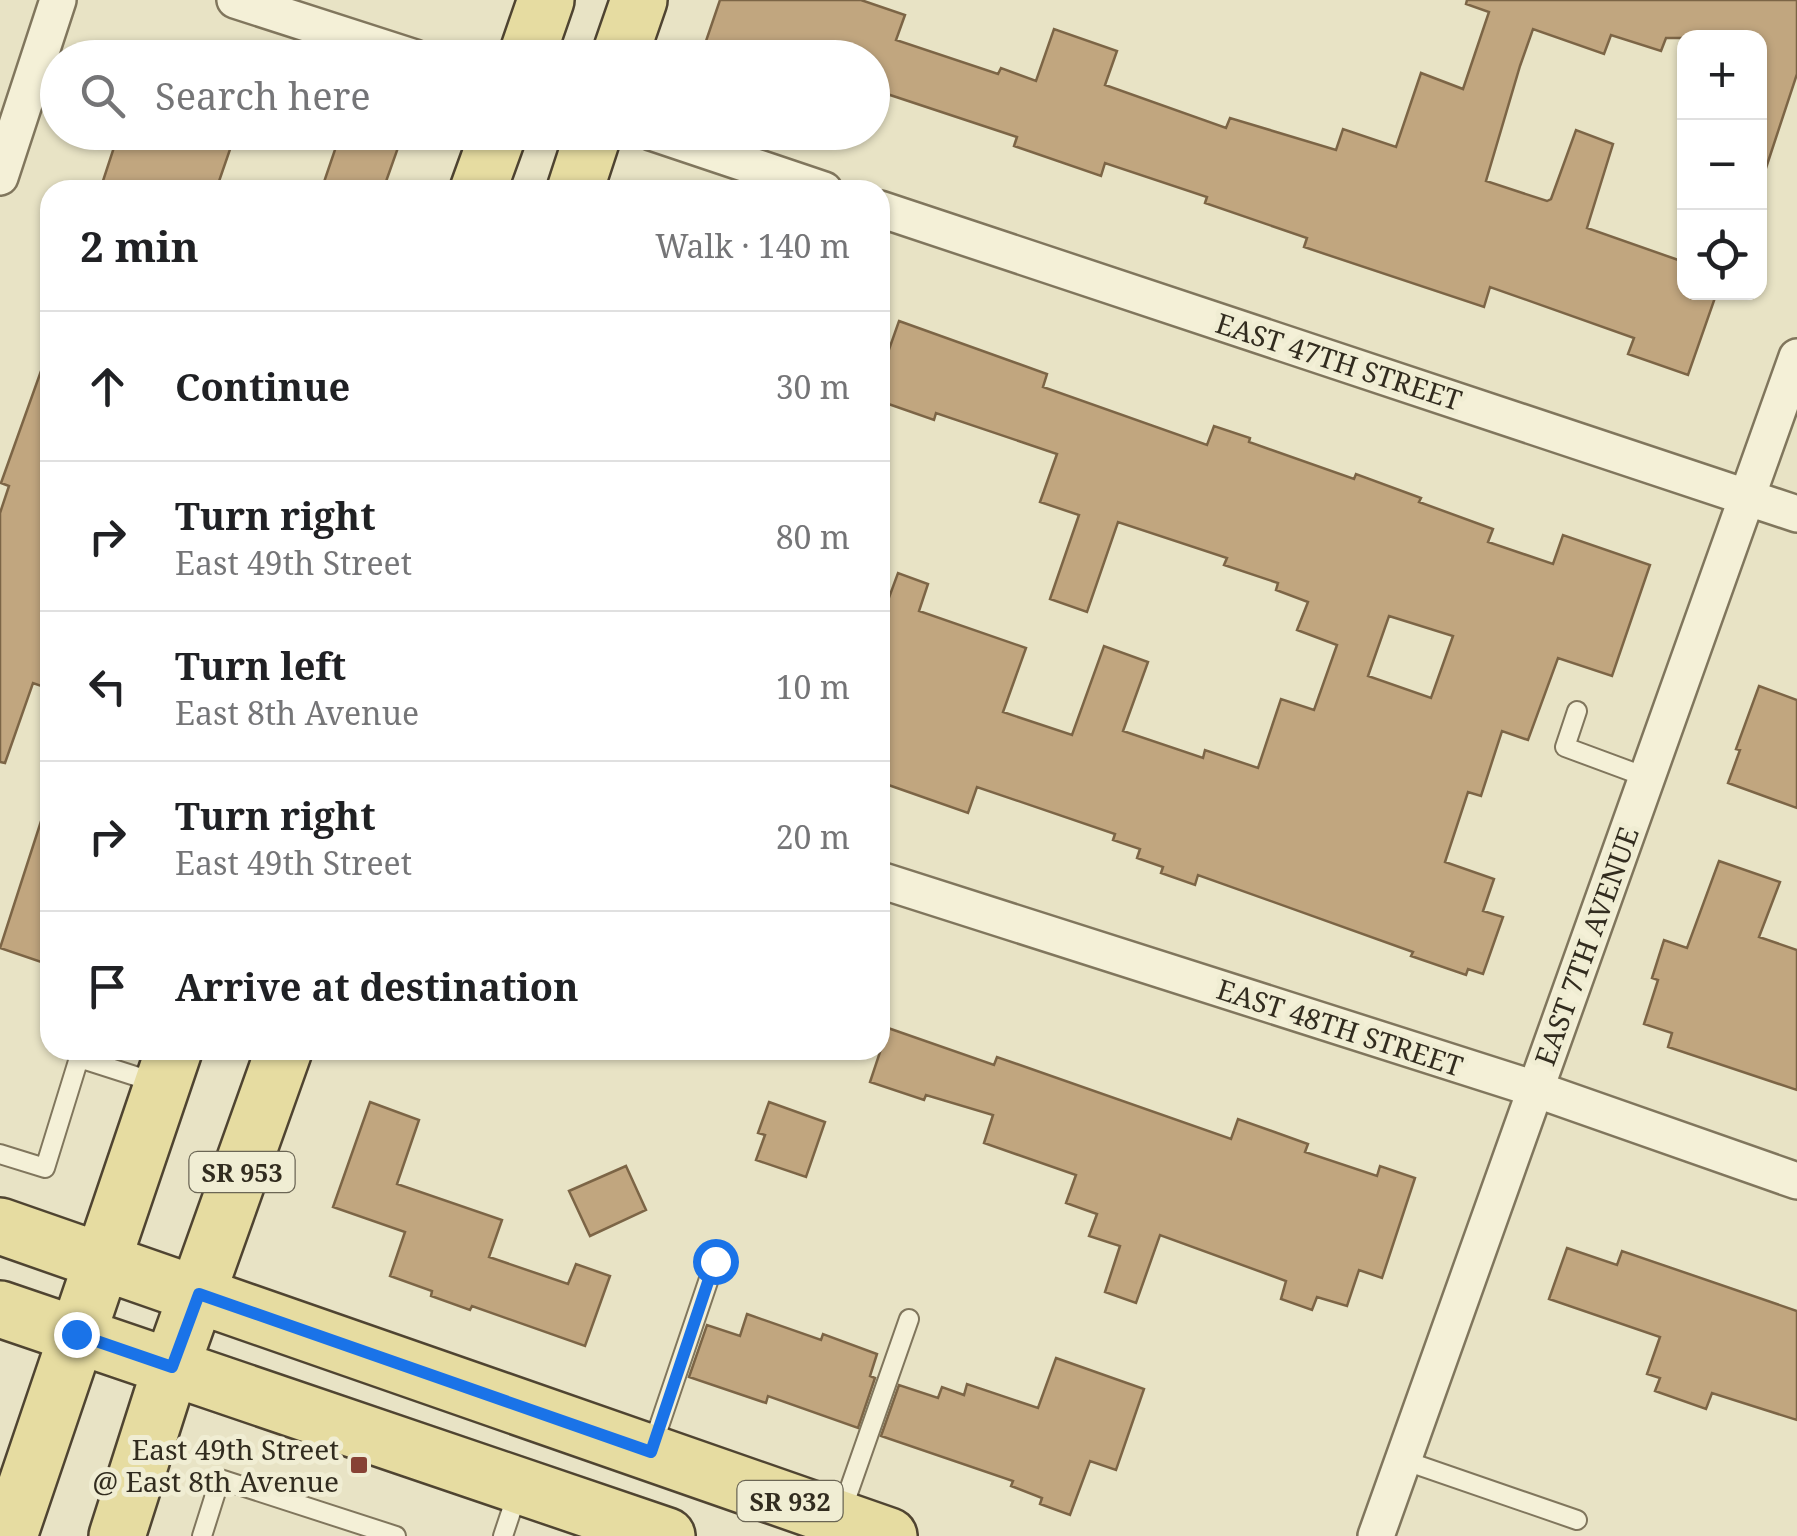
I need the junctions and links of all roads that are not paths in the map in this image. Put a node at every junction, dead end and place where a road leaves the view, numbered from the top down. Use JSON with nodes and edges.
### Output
{"nodes":[{"id":1,"x":58,"y":0,"type":"edge"},
{"id":2,"x":235,"y":0,"type":"edge"},
{"id":3,"x":546,"y":0,"type":"edge"},
{"id":4,"x":639,"y":0,"type":"edge"},
{"id":5,"x":45,"y":40,"type":"edge"},
{"id":6,"x":359,"y":40,"type":"edge"},
{"id":7,"x":532,"y":40,"type":"edge"},
{"id":8,"x":625,"y":40,"type":"edge"},
{"id":9,"x":40,"y":55,"type":"edge"},
{"id":10,"x":492,"y":150,"type":"edge"},
{"id":11,"x":588,"y":150,"type":"edge"},
{"id":12,"x":704,"y":150,"type":"edge"},
{"id":13,"x":0,"y":177,"type":"edge"},
{"id":14,"x":482,"y":180,"type":"edge"},
{"id":15,"x":578,"y":180,"type":"edge"},
{"id":16,"x":794,"y":180,"type":"edge"},
{"id":17,"x":890,"y":212,"type":"edge"},
{"id":18,"x":1797,"y":357,"type":"edge"},
{"id":19,"x":1746,"y":496,"type":"junction"},
{"id":20,"x":1797,"y":514,"type":"edge"},
{"id":21,"x":1578,"y":712,"type":"dead end"},
{"id":22,"x":1646,"y":777,"type":"junction"},
{"id":23,"x":890,"y":883,"type":"edge"},
{"id":24,"x":78,"y":1060,"type":"edge"},
{"id":25,"x":99,"y":1060,"type":"edge"},
{"id":26,"x":281,"y":1060,"type":"edge"},
{"id":27,"x":168,"y":1067,"type":"edge"},
{"id":28,"x":1535,"y":1089,"type":"junction"},
{"id":29,"x":0,"y":1154,"type":"edge"},
{"id":30,"x":1797,"y":1181,"type":"edge"},
{"id":31,"x":0,"y":1226,"type":"edge"},
{"id":32,"x":102,"y":1260,"type":"junction"},
{"id":33,"x":715,"y":1261,"type":"dead end"},
{"id":34,"x":199,"y":1294,"type":"junction"},
{"id":35,"x":0,"y":1309,"type":"edge"},
{"id":36,"x":909,"y":1319,"type":"dead end"},
{"id":37,"x":76,"y":1334,"type":"junction"},
{"id":38,"x":172,"y":1367,"type":"junction"},
{"id":39,"x":651,"y":1452,"type":"junction"},
{"id":40,"x":1402,"y":1460,"type":"junction"},
{"id":41,"x":511,"y":1511,"type":"edge"},
{"id":42,"x":1577,"y":1520,"type":"dead end"},
{"id":43,"x":864,"y":1527,"type":"edge"},
{"id":44,"x":635,"y":1531,"type":"edge"},
{"id":45,"x":9,"y":1536,"type":"edge"},
{"id":46,"x":118,"y":1536,"type":"edge"},
{"id":47,"x":202,"y":1536,"type":"edge"},
{"id":48,"x":396,"y":1536,"type":"edge"},
{"id":49,"x":1376,"y":1536,"type":"edge"}],
"edges":[{"from":1,"to":5,"type":"street"},
{"from":2,"to":6,"type":"street"},
{"from":3,"to":7,"type":"main road"},
{"from":4,"to":8,"type":"main road"},
{"from":9,"to":13,"type":"street"},
{"from":10,"to":14,"type":"main road"},
{"from":11,"to":15,"type":"main road"},
{"from":12,"to":16,"type":"street"},
{"from":17,"to":19,"type":"street","name":"EAST 47TH STREET"},
{"from":18,"to":19,"type":"street","name":"EAST 7TH AVENUE"},
{"from":19,"to":20,"type":"street","name":"EAST 47TH STREET"},
{"from":19,"to":22,"type":"street","name":"EAST 7TH AVENUE"},
{"from":21,"to":22,"type":"lane"},
{"from":22,"to":28,"type":"street","name":"EAST 7TH AVENUE"},
{"from":23,"to":28,"type":"street","name":"EAST 48TH STREET"},
{"from":24,"to":29,"type":"lane"},
{"from":25,"to":27,"type":"lane"},
{"from":26,"to":34,"type":"main road","number":"SR 953"},
{"from":27,"to":32,"type":"main road"},
{"from":28,"to":30,"type":"street","name":"EAST 48TH STREET"},
{"from":28,"to":40,"type":"street","name":"EAST 7TH AVENUE"},
{"from":31,"to":32,"type":"main road","number":"SR 932"},
{"from":32,"to":34,"type":"main road","number":"SR 932"},
{"from":32,"to":37,"type":"main road"},
{"from":33,"to":39,"type":"lane"},
{"from":34,"to":38,"type":"main road","number":"SR 953"},
{"from":34,"to":39,"type":"main road","number":"SR 932"},
{"from":35,"to":37,"type":"main road"},
{"from":36,"to":43,"type":"lane"},
{"from":37,"to":38,"type":"main road"},
{"from":37,"to":45,"type":"main road"},
{"from":38,"to":41,"type":"main road"},
{"from":38,"to":46,"type":"main road","number":"SR 953"},
{"from":39,"to":43,"type":"main road","number":"SR 932"},
{"from":40,"to":42,"type":"lane"},
{"from":40,"to":49,"type":"street","name":"EAST 7TH AVENUE"},
{"from":41,"to":44,"type":"main road"},
{"from":47,"to":48,"type":"lane"}]}
